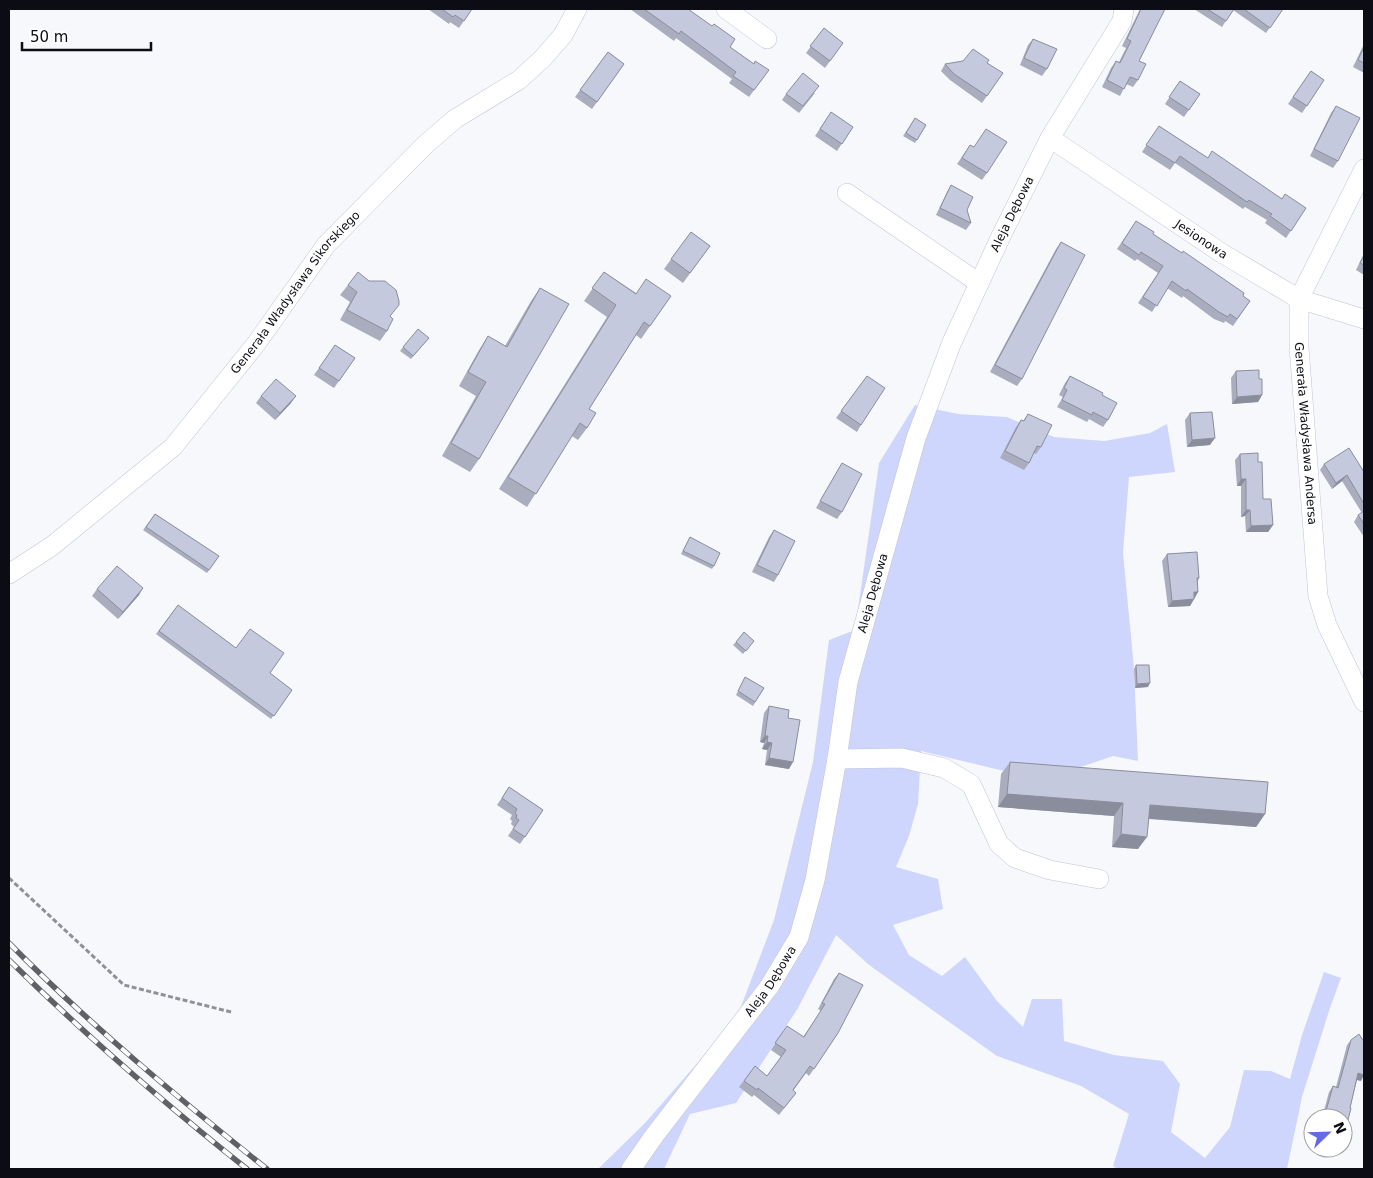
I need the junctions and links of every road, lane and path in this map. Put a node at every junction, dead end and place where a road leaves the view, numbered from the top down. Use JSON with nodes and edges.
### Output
{"nodes":[{"id":1,"x":577,"y":9,"type":"edge"},
{"id":2,"x":726,"y":9,"type":"edge"},
{"id":3,"x":1124,"y":9,"type":"edge"},
{"id":4,"x":767,"y":39,"type":"dead end"},
{"id":5,"x":1050,"y":138,"type":"junction"},
{"id":6,"x":1363,"y":174,"type":"edge"},
{"id":7,"x":847,"y":193,"type":"dead end"},
{"id":8,"x":979,"y":283,"type":"junction"},
{"id":9,"x":1299,"y":299,"type":"junction"},
{"id":10,"x":1364,"y":319,"type":"edge"},
{"id":11,"x":9,"y":574,"type":"edge"},
{"id":12,"x":1364,"y":702,"type":"edge"},
{"id":13,"x":837,"y":759,"type":"junction"},
{"id":14,"x":9,"y":878,"type":"edge"},
{"id":15,"x":1100,"y":879,"type":"dead end"},
{"id":16,"x":231,"y":1012,"type":"dead end"},
{"id":17,"x":631,"y":1169,"type":"edge"}],
"edges":[{"from":1,"to":11,"type":"street","name":"Generała Władysława Sikorskiego"},
{"from":2,"to":4,"type":"street"},
{"from":3,"to":5,"type":"street","name":"Aleja Dębowa"},
{"from":5,"to":8,"type":"street","name":"Aleja Dębowa"},
{"from":5,"to":9,"type":"street","name":"Jesionowa"},
{"from":6,"to":9,"type":"street","name":"Generała Władysława Andersa"},
{"from":7,"to":8,"type":"street"},
{"from":8,"to":13,"type":"street","name":"Aleja Dębowa"},
{"from":9,"to":10,"type":"street","name":"Jesionowa"},
{"from":9,"to":12,"type":"street","name":"Generała Władysława Andersa"},
{"from":13,"to":15,"type":"street"},
{"from":13,"to":17,"type":"street","name":"Aleja Dębowa"},
{"from":14,"to":16,"type":"path"}]}
